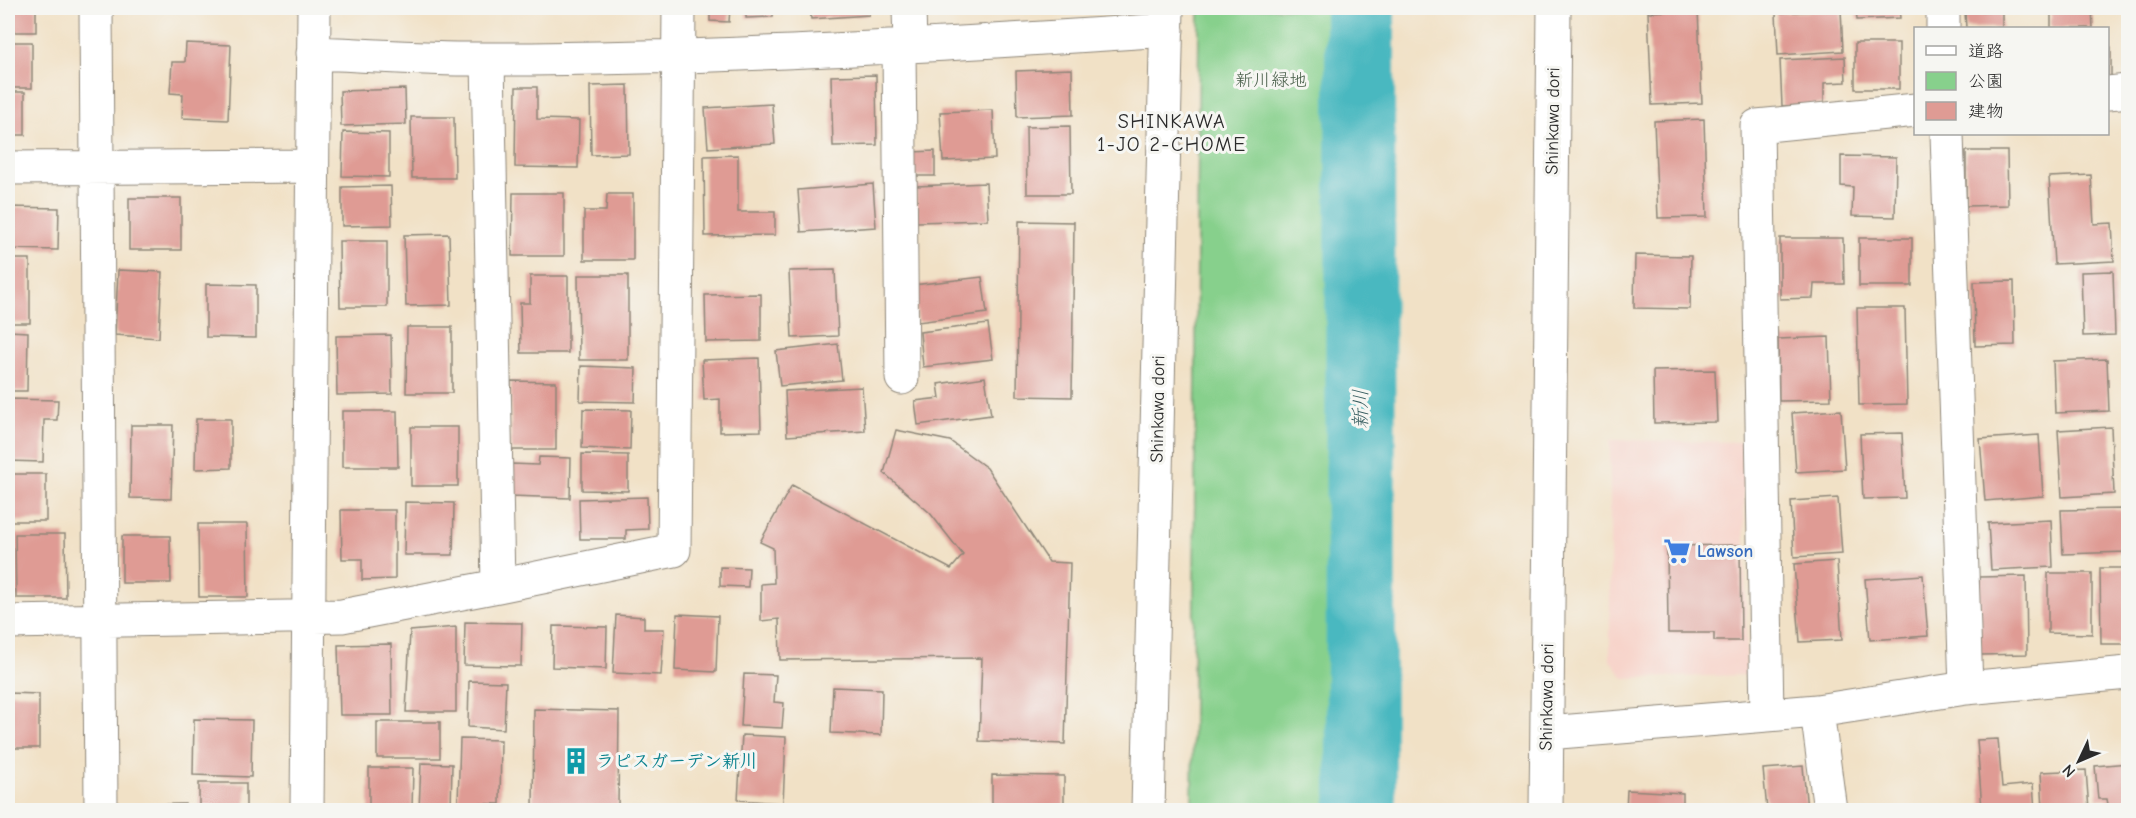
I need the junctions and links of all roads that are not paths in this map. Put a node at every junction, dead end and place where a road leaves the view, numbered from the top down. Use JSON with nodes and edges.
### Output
{"nodes":[{"id":1,"x":96,"y":8,"type":"edge"},
{"id":2,"x":314,"y":8,"type":"edge"},
{"id":3,"x":679,"y":8,"type":"edge"},
{"id":4,"x":909,"y":8,"type":"edge"},
{"id":5,"x":1554,"y":8,"type":"edge"},
{"id":6,"x":1942,"y":8,"type":"edge"},
{"id":7,"x":1167,"y":19,"type":"edge"},
{"id":8,"x":1943,"y":27,"type":"edge"},
{"id":9,"x":904,"y":47,"type":"junction"},
{"id":10,"x":313,"y":53,"type":"junction"},
{"id":11,"x":680,"y":56,"type":"junction"},
{"id":12,"x":488,"y":59,"type":"junction"},
{"id":13,"x":2128,"y":92,"type":"edge"},
{"id":14,"x":2109,"y":93,"type":"edge"},
{"id":15,"x":1914,"y":110,"type":"edge"},
{"id":16,"x":1947,"y":135,"type":"edge"},
{"id":17,"x":312,"y":166,"type":"junction"},
{"id":18,"x":97,"y":167,"type":"junction"},
{"id":19,"x":8,"y":168,"type":"edge"},
{"id":20,"x":902,"y":378,"type":"dead end"},
{"id":21,"x":498,"y":586,"type":"junction"},
{"id":22,"x":309,"y":618,"type":"junction"},
{"id":23,"x":100,"y":620,"type":"junction"},
{"id":24,"x":8,"y":622,"type":"edge"},
{"id":25,"x":2128,"y":673,"type":"edge"},
{"id":26,"x":1966,"y":688,"type":"junction"},
{"id":27,"x":1817,"y":711,"type":"junction"},
{"id":28,"x":1767,"y":715,"type":"junction"},
{"id":29,"x":1547,"y":733,"type":"junction"},
{"id":30,"x":101,"y":810,"type":"edge"},
{"id":31,"x":307,"y":810,"type":"edge"},
{"id":32,"x":1148,"y":810,"type":"edge"},
{"id":33,"x":1546,"y":810,"type":"edge"},
{"id":34,"x":1830,"y":810,"type":"edge"}],
"edges":[{"from":1,"to":18,"type":"street"},
{"from":2,"to":10,"type":"street"},
{"from":3,"to":11,"type":"street"},
{"from":4,"to":9,"type":"street"},
{"from":5,"to":29,"type":"street","name":"Shinkawa dori"},
{"from":6,"to":8,"type":"street"},
{"from":7,"to":9,"type":"street"},
{"from":7,"to":32,"type":"street","name":"Shinkawa dori"},
{"from":9,"to":11,"type":"street"},
{"from":9,"to":20,"type":"street"},
{"from":10,"to":12,"type":"street"},
{"from":10,"to":17,"type":"street"},
{"from":11,"to":12,"type":"street"},
{"from":11,"to":21,"type":"street"},
{"from":12,"to":21,"type":"street"},
{"from":13,"to":14,"type":"street"},
{"from":15,"to":28,"type":"street"},
{"from":16,"to":26,"type":"street"},
{"from":17,"to":18,"type":"street"},
{"from":17,"to":22,"type":"street"},
{"from":18,"to":19,"type":"street"},
{"from":18,"to":23,"type":"street"},
{"from":21,"to":22,"type":"street"},
{"from":22,"to":23,"type":"street"},
{"from":22,"to":31,"type":"street"},
{"from":23,"to":24,"type":"street"},
{"from":23,"to":30,"type":"street"},
{"from":25,"to":26,"type":"street"},
{"from":26,"to":27,"type":"street"},
{"from":27,"to":28,"type":"street"},
{"from":27,"to":34,"type":"street"},
{"from":28,"to":29,"type":"street"},
{"from":29,"to":33,"type":"street","name":"Shinkawa dori"}]}
